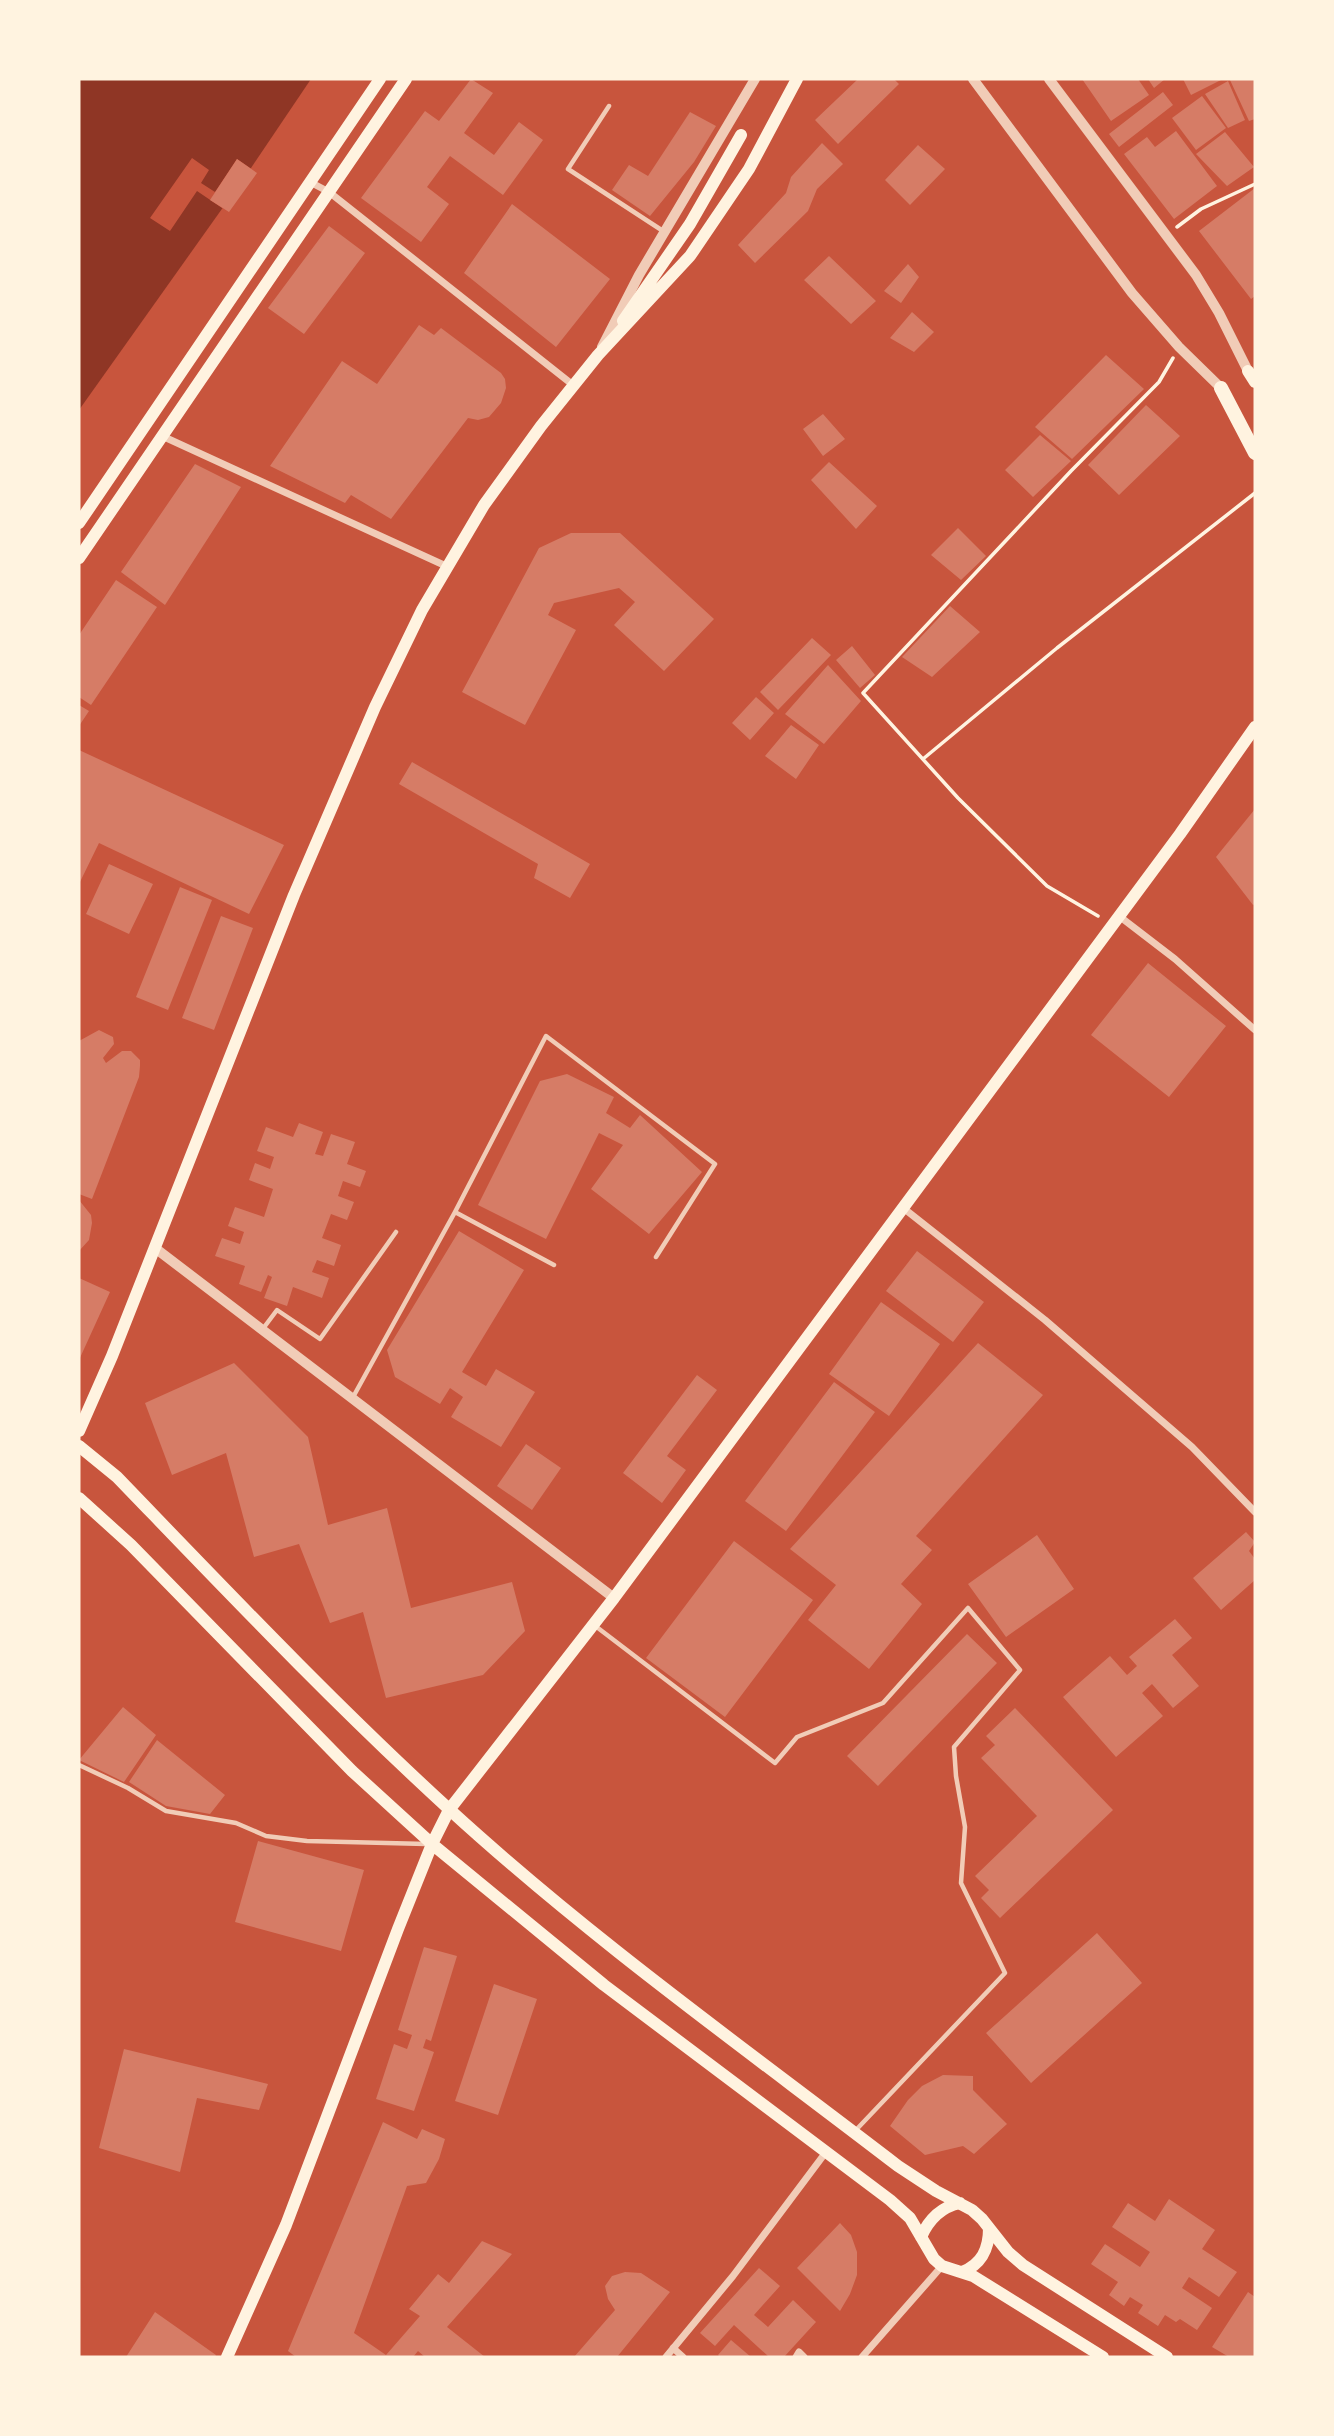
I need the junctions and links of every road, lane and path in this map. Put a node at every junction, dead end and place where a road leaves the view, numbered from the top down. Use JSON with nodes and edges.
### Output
{"nodes":[{"id":1,"x":380,"y":79,"type":"edge"},
{"id":2,"x":406,"y":79,"type":"edge"},
{"id":3,"x":755,"y":79,"type":"edge"},
{"id":4,"x":797,"y":79,"type":"edge"},
{"id":5,"x":974,"y":79,"type":"edge"},
{"id":6,"x":1049,"y":79,"type":"edge"},
{"id":7,"x":608,"y":106,"type":"dead end"},
{"id":8,"x":741,"y":135,"type":"dead end"},
{"id":9,"x":309,"y":181,"type":"junction"},
{"id":10,"x":1255,"y":184,"type":"edge"},
{"id":11,"x":329,"y":192,"type":"junction"},
{"id":12,"x":664,"y":231,"type":"junction"},
{"id":13,"x":1167,"y":235,"type":"junction"},
{"id":14,"x":1179,"y":347,"type":"junction"},
{"id":15,"x":598,"y":355,"type":"junction"},
{"id":16,"x":1252,"y":376,"type":"edge"},
{"id":17,"x":573,"y":385,"type":"junction"},
{"id":18,"x":1221,"y":388,"type":"joint"},
{"id":19,"x":162,"y":436,"type":"junction"},
{"id":20,"x":1255,"y":453,"type":"edge"},
{"id":21,"x":1255,"y":493,"type":"edge"},
{"id":22,"x":79,"y":523,"type":"edge"},
{"id":23,"x":79,"y":558,"type":"edge"},
{"id":24,"x":446,"y":566,"type":"junction"},
{"id":25,"x":1255,"y":727,"type":"edge"},
{"id":26,"x":923,"y":759,"type":"junction"},
{"id":27,"x":1119,"y":916,"type":"junction"},
{"id":28,"x":1255,"y":1030,"type":"edge"},
{"id":29,"x":902,"y":1207,"type":"junction"},
{"id":30,"x":455,"y":1212,"type":"junction"},
{"id":31,"x":396,"y":1231,"type":"dead end"},
{"id":32,"x":155,"y":1248,"type":"junction"},
{"id":33,"x":656,"y":1258,"type":"dead end"},
{"id":34,"x":554,"y":1265,"type":"dead end"},
{"id":35,"x":262,"y":1331,"type":"junction"},
{"id":36,"x":352,"y":1400,"type":"junction"},
{"id":37,"x":79,"y":1431,"type":"edge"},
{"id":38,"x":79,"y":1446,"type":"edge"},
{"id":39,"x":79,"y":1498,"type":"edge"},
{"id":40,"x":1255,"y":1512,"type":"edge"},
{"id":41,"x":614,"y":1598,"type":"junction"},
{"id":42,"x":593,"y":1625,"type":"junction"},
{"id":43,"x":79,"y":1765,"type":"edge"},
{"id":44,"x":449,"y":1810,"type":"junction"},
{"id":45,"x":432,"y":1844,"type":"junction"},
{"id":46,"x":854,"y":2132,"type":"junction"},
{"id":47,"x":826,"y":2152,"type":"junction"},
{"id":48,"x":960,"y":2203,"type":"junction"},
{"id":49,"x":989,"y":2228,"type":"junction"},
{"id":50,"x":921,"y":2237,"type":"junction"},
{"id":51,"x":942,"y":2266,"type":"junction"},
{"id":52,"x":962,"y":2272,"type":"junction"},
{"id":53,"x":673,"y":2348,"type":"junction"},
{"id":54,"x":227,"y":2357,"type":"edge"},
{"id":55,"x":666,"y":2357,"type":"edge"},
{"id":56,"x":683,"y":2357,"type":"edge"},
{"id":57,"x":796,"y":2357,"type":"edge"},
{"id":58,"x":804,"y":2357,"type":"edge"},
{"id":59,"x":862,"y":2357,"type":"edge"},
{"id":60,"x":1103,"y":2357,"type":"edge"},
{"id":61,"x":1167,"y":2357,"type":"edge"}],
"edges":[{"from":1,"to":9,"type":"main road"},
{"from":2,"to":11,"type":"main road"},
{"from":3,"to":12,"type":"street"},
{"from":4,"to":15,"type":"main road"},
{"from":5,"to":14,"type":"street"},
{"from":6,"to":13,"type":"street"},
{"from":7,"to":12,"type":"lane"},
{"from":8,"to":15,"type":"main road"},
{"from":9,"to":11,"type":"street"},
{"from":9,"to":22,"type":"main road"},
{"from":10,"to":13,"type":"path"},
{"from":11,"to":17,"type":"street"},
{"from":11,"to":19,"type":"main road"},
{"from":12,"to":15,"type":"street"},
{"from":13,"to":16,"type":"street"},
{"from":14,"to":18,"type":"street"},
{"from":14,"to":26,"type":"path"},
{"from":15,"to":17,"type":"main road"},
{"from":17,"to":24,"type":"main road"},
{"from":18,"to":20,"type":"main road"},
{"from":19,"to":23,"type":"main road"},
{"from":19,"to":24,"type":"street"},
{"from":21,"to":26,"type":"path"},
{"from":24,"to":32,"type":"main road"},
{"from":25,"to":27,"type":"main road"},
{"from":26,"to":27,"type":"path"},
{"from":27,"to":28,"type":"street"},
{"from":27,"to":29,"type":"main road"},
{"from":29,"to":40,"type":"street"},
{"from":29,"to":41,"type":"main road"},
{"from":30,"to":33,"type":"lane"},
{"from":30,"to":34,"type":"lane"},
{"from":30,"to":36,"type":"lane"},
{"from":31,"to":35,"type":"lane"},
{"from":32,"to":35,"type":"street"},
{"from":32,"to":37,"type":"main road"},
{"from":35,"to":36,"type":"street"},
{"from":36,"to":41,"type":"street"},
{"from":38,"to":44,"type":"main road"},
{"from":39,"to":45,"type":"main road"},
{"from":41,"to":42,"type":"main road"},
{"from":42,"to":44,"type":"main road"},
{"from":42,"to":46,"type":"lane"},
{"from":43,"to":45,"type":"lane"},
{"from":44,"to":45,"type":"main road"},
{"from":44,"to":46,"type":"main road"},
{"from":45,"to":47,"type":"main road"},
{"from":45,"to":54,"type":"main road"},
{"from":46,"to":48,"type":"main road"},
{"from":47,"to":50,"type":"main road"},
{"from":47,"to":53,"type":"street"},
{"from":48,"to":49,"type":"main road"},
{"from":48,"to":50,"type":"main road"},
{"from":49,"to":52,"type":"main road"},
{"from":49,"to":61,"type":"main road"},
{"from":50,"to":51,"type":"main road"},
{"from":51,"to":52,"type":"main road"},
{"from":51,"to":59,"type":"street"},
{"from":52,"to":60,"type":"main road"},
{"from":53,"to":55,"type":"street"},
{"from":53,"to":56,"type":"street"},
{"from":57,"to":58,"type":"street"}]}
